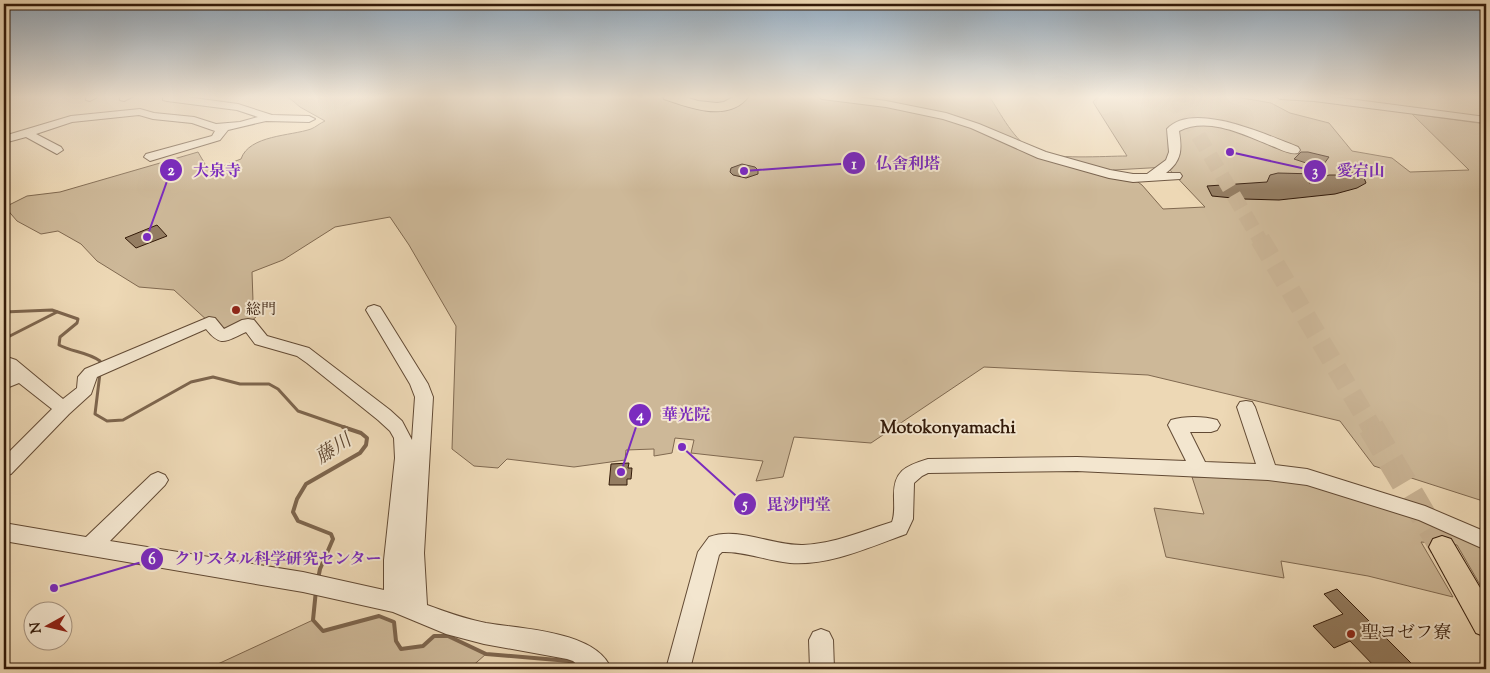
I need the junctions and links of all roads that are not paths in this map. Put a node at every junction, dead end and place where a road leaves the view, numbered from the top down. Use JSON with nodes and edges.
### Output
{"nodes":[{"id":1,"x":44,"y":127,"type":"edge"},
{"id":2,"x":213,"y":127,"type":"edge"},
{"id":3,"x":249,"y":127,"type":"edge"},
{"id":4,"x":978,"y":127,"type":"edge"},
{"id":5,"x":1175,"y":127,"type":"edge"},
{"id":6,"x":1229,"y":127,"type":"edge"},
{"id":7,"x":224,"y":128,"type":"junction"},
{"id":8,"x":240,"y":132,"type":"junction"},
{"id":9,"x":256,"y":132,"type":"dead end"},
{"id":10,"x":27,"y":133,"type":"junction"},
{"id":11,"x":4,"y":140,"type":"edge"},
{"id":12,"x":57,"y":150,"type":"dead end"},
{"id":13,"x":1294,"y":150,"type":"dead end"},
{"id":14,"x":150,"y":157,"type":"dead end"},
{"id":15,"x":1176,"y":176,"type":"dead end"},
{"id":16,"x":1151,"y":177,"type":"junction"},
{"id":17,"x":374,"y":310,"type":"dead end"},
{"id":18,"x":4,"y":383,"type":"edge"},
{"id":19,"x":1246,"y":406,"type":"dead end"},
{"id":20,"x":63,"y":409,"type":"junction"},
{"id":21,"x":1211,"y":425,"type":"dead end"},
{"id":22,"x":1199,"y":468,"type":"junction"},
{"id":23,"x":4,"y":469,"type":"edge"},
{"id":24,"x":1268,"y":472,"type":"junction"},
{"id":25,"x":158,"y":480,"type":"dead end"},
{"id":26,"x":4,"y":532,"type":"edge"},
{"id":27,"x":1486,"y":541,"type":"edge"},
{"id":28,"x":90,"y":547,"type":"junction"},
{"id":29,"x":1442,"y":547,"type":"tunnel mouth"},
{"id":30,"x":406,"y":605,"type":"junction"},
{"id":31,"x":1486,"y":624,"type":"edge"},
{"id":32,"x":821,"y":640,"type":"dead end"},
{"id":33,"x":600,"y":669,"type":"edge"},
{"id":34,"x":678,"y":669,"type":"edge"},
{"id":35,"x":822,"y":669,"type":"edge"}],
"edges":[{"from":1,"to":10,"type":"street"},
{"from":2,"to":7,"type":"street"},
{"from":3,"to":8,"type":"street"},
{"from":4,"to":16,"type":"street"},
{"from":5,"to":16,"type":"street"},
{"from":6,"to":13,"type":"street"},
{"from":7,"to":8,"type":"street"},
{"from":7,"to":14,"type":"street"},
{"from":8,"to":9,"type":"street"},
{"from":10,"to":11,"type":"street"},
{"from":10,"to":12,"type":"street"},
{"from":15,"to":16,"type":"street"},
{"from":17,"to":30,"type":"street"},
{"from":18,"to":20,"type":"street"},
{"from":19,"to":24,"type":"street"},
{"from":20,"to":23,"type":"street"},
{"from":20,"to":30,"type":"street"},
{"from":21,"to":22,"type":"street"},
{"from":22,"to":24,"type":"street"},
{"from":22,"to":34,"type":"street"},
{"from":24,"to":27,"type":"street"},
{"from":25,"to":28,"type":"street"},
{"from":26,"to":28,"type":"street"},
{"from":28,"to":30,"type":"street"},
{"from":29,"to":31,"type":"main road"},
{"from":30,"to":33,"type":"street"},
{"from":32,"to":35,"type":"street"}]}
